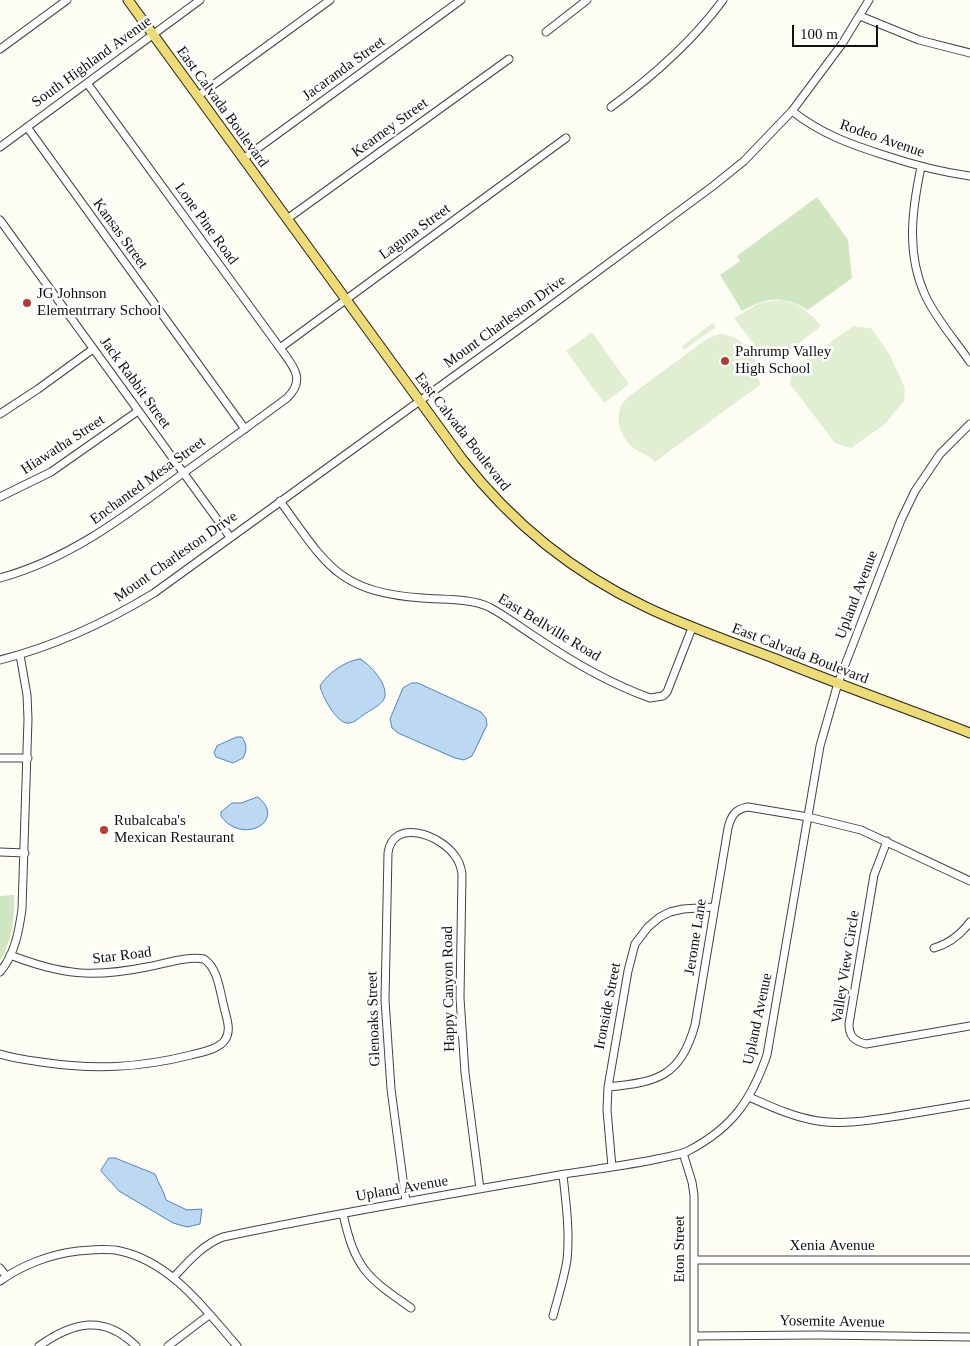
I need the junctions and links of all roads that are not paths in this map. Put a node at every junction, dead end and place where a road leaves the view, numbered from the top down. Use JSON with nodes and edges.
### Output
{"nodes":[{"id":1,"x":67,"y":0,"type":"edge"},
{"id":2,"x":128,"y":0,"type":"edge"},
{"id":3,"x":200,"y":0,"type":"edge"},
{"id":4,"x":330,"y":0,"type":"edge"},
{"id":5,"x":461,"y":0,"type":"edge"},
{"id":6,"x":586,"y":0,"type":"edge"},
{"id":7,"x":722,"y":0,"type":"edge"},
{"id":8,"x":869,"y":0,"type":"edge"},
{"id":9,"x":860,"y":16,"type":"junction"},
{"id":10,"x":546,"y":32,"type":"dead end"},
{"id":11,"x":153,"y":34,"type":"junction"},
{"id":12,"x":0,"y":49,"type":"edge"},
{"id":13,"x":970,"y":53,"type":"edge"},
{"id":14,"x":508,"y":59,"type":"dead end"},
{"id":15,"x":87,"y":83,"type":"junction"},
{"id":16,"x":198,"y":96,"type":"junction"},
{"id":17,"x":611,"y":107,"type":"dead end"},
{"id":18,"x":792,"y":111,"type":"junction"},
{"id":19,"x":27,"y":127,"type":"junction"},
{"id":20,"x":566,"y":138,"type":"dead end"},
{"id":21,"x":0,"y":147,"type":"edge"},
{"id":22,"x":243,"y":159,"type":"junction"},
{"id":23,"x":921,"y":167,"type":"junction"},
{"id":24,"x":970,"y":176,"type":"edge"},
{"id":25,"x":287,"y":219,"type":"junction"},
{"id":26,"x":0,"y":220,"type":"edge"},
{"id":27,"x":345,"y":300,"type":"junction"},
{"id":28,"x":280,"y":348,"type":"junction"},
{"id":29,"x":93,"y":349,"type":"junction"},
{"id":30,"x":970,"y":362,"type":"edge"},
{"id":31,"x":297,"y":383,"type":"joint"},
{"id":32,"x":419,"y":401,"type":"junction"},
{"id":33,"x":138,"y":411,"type":"junction"},
{"id":34,"x":0,"y":414,"type":"edge"},
{"id":35,"x":970,"y":424,"type":"edge"},
{"id":36,"x":245,"y":429,"type":"junction"},
{"id":37,"x":184,"y":473,"type":"junction"},
{"id":38,"x":0,"y":497,"type":"edge"},
{"id":39,"x":280,"y":501,"type":"junction"},
{"id":40,"x":230,"y":538,"type":"junction"},
{"id":41,"x":0,"y":578,"type":"edge"},
{"id":42,"x":692,"y":628,"type":"junction"},
{"id":43,"x":20,"y":654,"type":"junction"},
{"id":44,"x":0,"y":660,"type":"edge"},
{"id":45,"x":838,"y":683,"type":"junction"},
{"id":46,"x":970,"y":732,"type":"edge"},
{"id":47,"x":0,"y":758,"type":"edge"},
{"id":48,"x":28,"y":758,"type":"junction"},
{"id":49,"x":808,"y":817,"type":"junction"},
{"id":50,"x":397,"y":836,"type":"joint"},
{"id":51,"x":887,"y":841,"type":"junction"},
{"id":52,"x":0,"y":852,"type":"edge"},
{"id":53,"x":24,"y":853,"type":"junction"},
{"id":54,"x":970,"y":881,"type":"edge"},
{"id":55,"x":714,"y":907,"type":"junction"},
{"id":56,"x":970,"y":922,"type":"edge"},
{"id":57,"x":934,"y":948,"type":"dead end"},
{"id":58,"x":10,"y":955,"type":"junction"},
{"id":59,"x":0,"y":972,"type":"edge"},
{"id":60,"x":970,"y":1026,"type":"edge"},
{"id":61,"x":0,"y":1054,"type":"edge"},
{"id":62,"x":608,"y":1087,"type":"junction"},
{"id":63,"x":749,"y":1097,"type":"junction"},
{"id":64,"x":970,"y":1104,"type":"edge"},
{"id":65,"x":683,"y":1153,"type":"junction"},
{"id":66,"x":612,"y":1167,"type":"junction"},
{"id":67,"x":563,"y":1175,"type":"junction"},
{"id":68,"x":480,"y":1189,"type":"junction"},
{"id":69,"x":406,"y":1202,"type":"junction"},
{"id":70,"x":343,"y":1214,"type":"junction"},
{"id":71,"x":694,"y":1260,"type":"junction"},
{"id":72,"x":970,"y":1260,"type":"edge"},
{"id":73,"x":0,"y":1268,"type":"edge"},
{"id":74,"x":3,"y":1278,"type":"edge"},
{"id":75,"x":173,"y":1278,"type":"junction"},
{"id":76,"x":411,"y":1308,"type":"dead end"},
{"id":77,"x":209,"y":1314,"type":"junction"},
{"id":78,"x":553,"y":1316,"type":"dead end"},
{"id":79,"x":694,"y":1336,"type":"junction"},
{"id":80,"x":970,"y":1337,"type":"edge"},
{"id":81,"x":39,"y":1346,"type":"edge"},
{"id":82,"x":136,"y":1346,"type":"edge"},
{"id":83,"x":168,"y":1346,"type":"edge"},
{"id":84,"x":238,"y":1346,"type":"edge"},
{"id":85,"x":694,"y":1346,"type":"edge"}],
"edges":[{"from":1,"to":12,"type":"street"},
{"from":2,"to":11,"type":"main road","name":"East Calvada Boulevard"},
{"from":3,"to":11,"type":"street","name":"South Highland Avenue"},
{"from":4,"to":16,"type":"street"},
{"from":5,"to":22,"type":"street","name":"Jacaranda Street"},
{"from":6,"to":10,"type":"street"},
{"from":7,"to":17,"type":"street"},
{"from":8,"to":9,"type":"street","name":"Mount Charleston Drive"},
{"from":9,"to":13,"type":"street"},
{"from":9,"to":18,"type":"street","name":"Mount Charleston Drive"},
{"from":11,"to":15,"type":"street","name":"South Highland Avenue"},
{"from":11,"to":16,"type":"main road","name":"East Calvada Boulevard"},
{"from":14,"to":25,"type":"street","name":"Kearney Street"},
{"from":15,"to":19,"type":"street","name":"South Highland Avenue"},
{"from":15,"to":28,"type":"street","name":"Lone Pine Road"},
{"from":16,"to":22,"type":"main road","name":"East Calvada Boulevard"},
{"from":18,"to":23,"type":"street","name":"Rodeo Avenue"},
{"from":18,"to":32,"type":"street","name":"Mount Charleston Drive"},
{"from":19,"to":21,"type":"street","name":"South Highland Avenue"},
{"from":19,"to":36,"type":"street","name":"Kansas Street"},
{"from":20,"to":27,"type":"street","name":"Laguna Street"},
{"from":22,"to":25,"type":"main road","name":"East Calvada Boulevard"},
{"from":23,"to":24,"type":"street","name":"Rodeo Avenue"},
{"from":23,"to":30,"type":"street"},
{"from":25,"to":27,"type":"main road","name":"East Calvada Boulevard"},
{"from":26,"to":29,"type":"street","name":"Jack Rabbit Street"},
{"from":27,"to":28,"type":"street","name":"Laguna Street"},
{"from":27,"to":32,"type":"main road","name":"East Calvada Boulevard"},
{"from":28,"to":31,"type":"street","name":"Lone Pine Road"},
{"from":29,"to":33,"type":"street","name":"Jack Rabbit Street"},
{"from":29,"to":34,"type":"street"},
{"from":31,"to":36,"type":"street","name":"Enchanted Mesa Street"},
{"from":32,"to":39,"type":"street","name":"Mount Charleston Drive"},
{"from":32,"to":42,"type":"main road","name":"East Calvada Boulevard"},
{"from":33,"to":37,"type":"street","name":"Jack Rabbit Street"},
{"from":33,"to":38,"type":"street","name":"Hiawatha Street"},
{"from":35,"to":45,"type":"street","name":"Upland Avenue"},
{"from":36,"to":37,"type":"street","name":"Enchanted Mesa Street"},
{"from":37,"to":40,"type":"street","name":"Jack Rabbit Street"},
{"from":37,"to":41,"type":"street","name":"Enchanted Mesa Street"},
{"from":39,"to":40,"type":"street","name":"Mount Charleston Drive"},
{"from":39,"to":42,"type":"street","name":"East Bellville Road"},
{"from":40,"to":43,"type":"street","name":"Mount Charleston Drive"},
{"from":42,"to":45,"type":"main road","name":"East Calvada Boulevard"},
{"from":43,"to":44,"type":"street","name":"Mount Charleston Drive"},
{"from":43,"to":48,"type":"street"},
{"from":45,"to":46,"type":"main road","name":"East Calvada Boulevard"},
{"from":45,"to":49,"type":"street","name":"Upland Avenue"},
{"from":47,"to":48,"type":"street"},
{"from":48,"to":53,"type":"street"},
{"from":49,"to":51,"type":"street"},
{"from":49,"to":55,"type":"street","name":"Jerome Lane"},
{"from":49,"to":63,"type":"street","name":"Upland Avenue"},
{"from":50,"to":68,"type":"street","name":"Happy Canyon Road"},
{"from":50,"to":69,"type":"street","name":"Glenoaks Street"},
{"from":51,"to":54,"type":"street"},
{"from":51,"to":60,"type":"street","name":"Valley View Circle"},
{"from":52,"to":53,"type":"street"},
{"from":53,"to":58,"type":"street"},
{"from":55,"to":62,"type":"street","name":"Jerome Lane"},
{"from":55,"to":62,"type":"street","name":"Ironside Street"},
{"from":56,"to":57,"type":"street"},
{"from":58,"to":59,"type":"street"},
{"from":58,"to":61,"type":"street","name":"Star Road"},
{"from":62,"to":66,"type":"street","name":"Ironside Street"},
{"from":63,"to":64,"type":"street"},
{"from":63,"to":65,"type":"street","name":"Upland Avenue"},
{"from":65,"to":66,"type":"street","name":"Upland Avenue"},
{"from":65,"to":71,"type":"street","name":"Eton Street"},
{"from":66,"to":67,"type":"street","name":"Upland Avenue"},
{"from":67,"to":68,"type":"street","name":"Upland Avenue"},
{"from":67,"to":78,"type":"street"},
{"from":68,"to":69,"type":"street","name":"Upland Avenue"},
{"from":69,"to":70,"type":"street","name":"Upland Avenue"},
{"from":70,"to":75,"type":"street","name":"Upland Avenue"},
{"from":70,"to":76,"type":"street"},
{"from":71,"to":72,"type":"street","name":"Xenia Avenue"},
{"from":71,"to":79,"type":"street","name":"Eton Street"},
{"from":73,"to":74,"type":"street"},
{"from":74,"to":75,"type":"street"},
{"from":75,"to":77,"type":"street"},
{"from":77,"to":83,"type":"street"},
{"from":77,"to":84,"type":"street"},
{"from":79,"to":80,"type":"street","name":"Yosemite Avenue"},
{"from":79,"to":85,"type":"street","name":"Eton Street"},
{"from":81,"to":82,"type":"street"}]}
